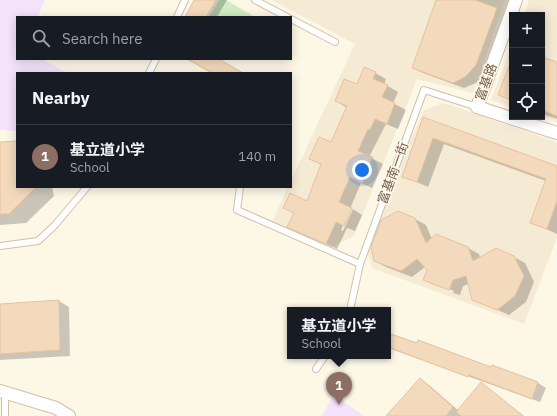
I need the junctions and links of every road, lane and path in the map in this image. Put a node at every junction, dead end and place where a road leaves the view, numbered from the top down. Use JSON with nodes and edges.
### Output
{"nodes":[{"id":1,"x":185,"y":0,"type":"edge"},
{"id":2,"x":255,"y":0,"type":"edge"},
{"id":3,"x":516,"y":0,"type":"edge"},
{"id":4,"x":177,"y":16,"type":"edge"},
{"id":5,"x":285,"y":16,"type":"edge"},
{"id":6,"x":292,"y":20,"type":"edge"},
{"id":7,"x":335,"y":42,"type":"dead end"},
{"id":8,"x":156,"y":60,"type":"edge"},
{"id":9,"x":150,"y":72,"type":"edge"},
{"id":10,"x":477,"y":107,"type":"junction"},
{"id":11,"x":557,"y":133,"type":"edge"},
{"id":12,"x":86,"y":188,"type":"edge"},
{"id":13,"x":240,"y":188,"type":"edge"},
{"id":14,"x":0,"y":246,"type":"edge"},
{"id":15,"x":360,"y":264,"type":"junction"},
{"id":16,"x":351,"y":307,"type":"edge"},
{"id":17,"x":323,"y":359,"type":"edge"},
{"id":18,"x":316,"y":369,"type":"dead end"},
{"id":19,"x":3,"y":391,"type":"edge"},
{"id":20,"x":5,"y":416,"type":"edge"},
{"id":21,"x":69,"y":416,"type":"edge"}],
"edges":[{"from":1,"to":4,"type":"lane"},
{"from":2,"to":5,"type":"lane"},
{"from":3,"to":10,"type":"street","name":"富基路"},
{"from":6,"to":7,"type":"lane"},
{"from":8,"to":9,"type":"lane"},
{"from":10,"to":11,"type":"street","name":"富基路"},
{"from":10,"to":15,"type":"lane","name":"富基南一街"},
{"from":12,"to":14,"type":"lane"},
{"from":13,"to":15,"type":"lane"},
{"from":15,"to":16,"type":"lane","name":"富基南一街"},
{"from":17,"to":18,"type":"lane"},
{"from":19,"to":20,"type":"lane"},
{"from":19,"to":21,"type":"street"}]}
